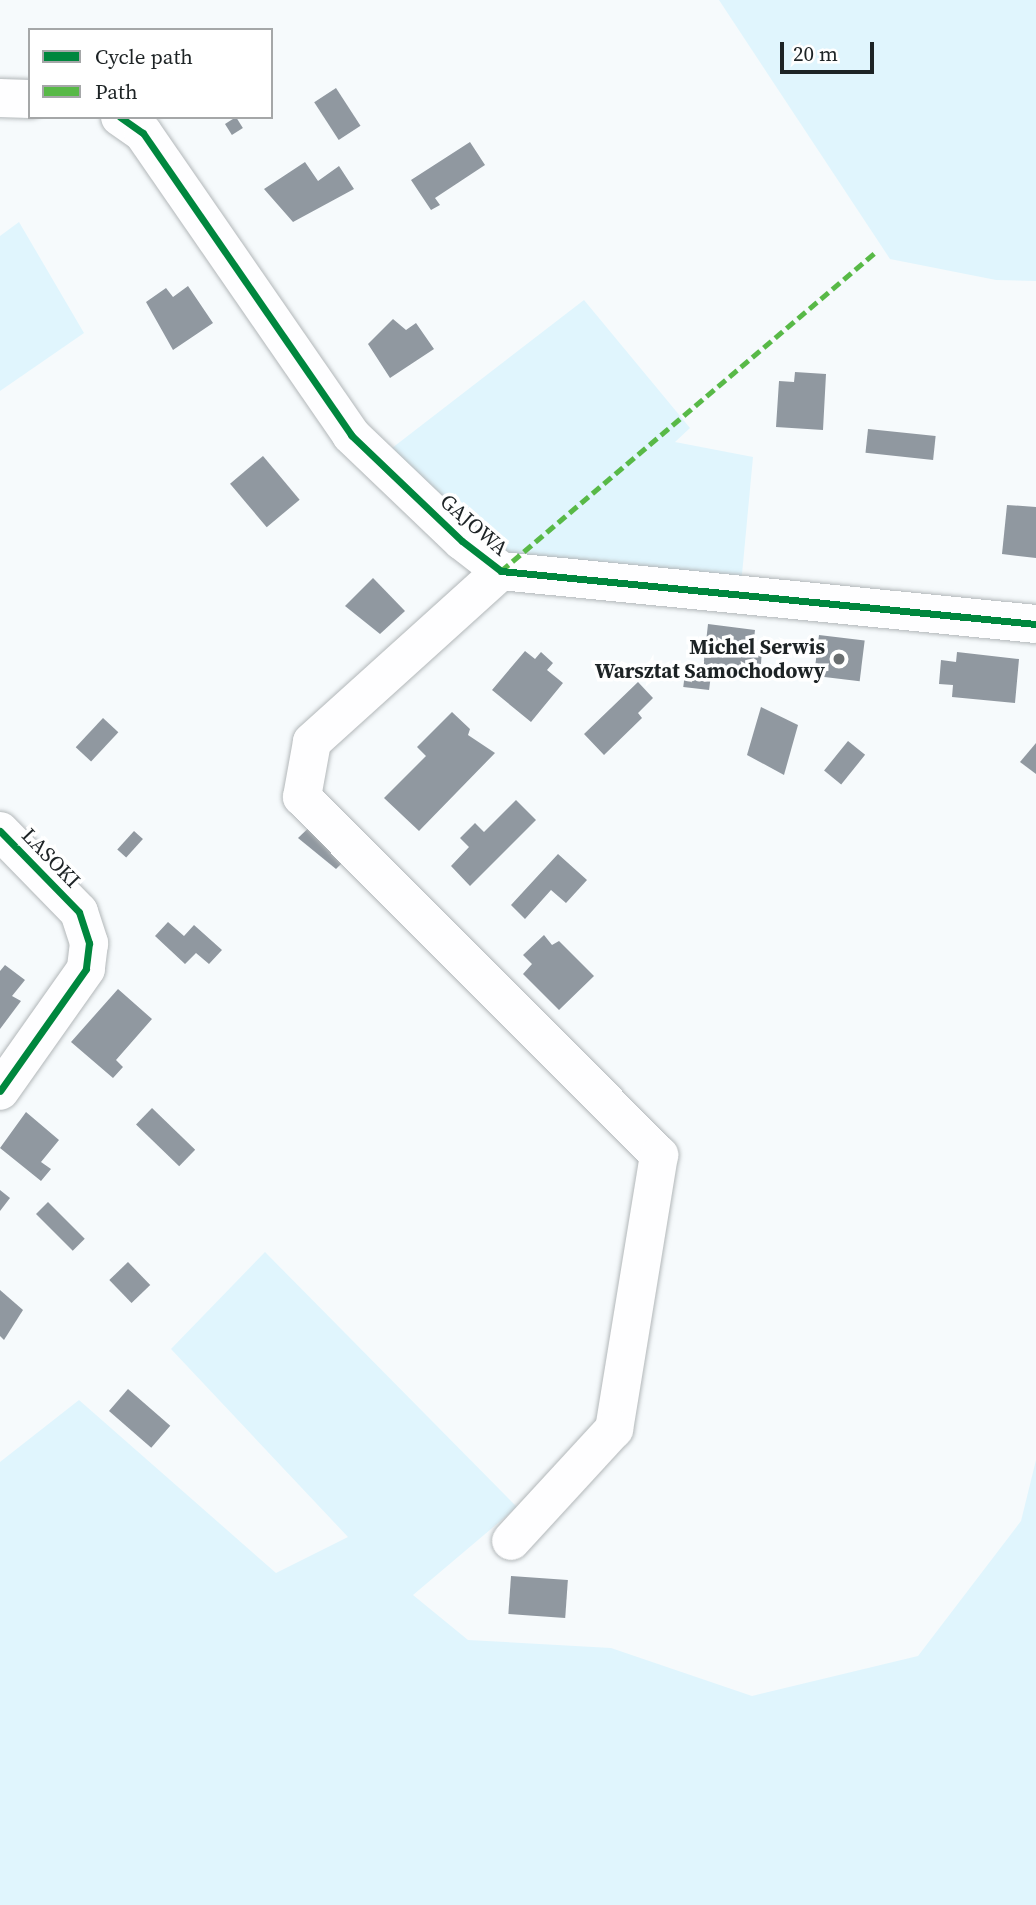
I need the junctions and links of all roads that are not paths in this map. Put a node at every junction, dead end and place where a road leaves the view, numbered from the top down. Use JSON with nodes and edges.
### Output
{"nodes":[{"id":1,"x":0,"y":97,"type":"edge"},
{"id":2,"x":28,"y":99,"type":"edge"},
{"id":3,"x":123,"y":119,"type":"edge"},
{"id":4,"x":501,"y":571,"type":"junction"},
{"id":5,"x":1036,"y":624,"type":"edge"},
{"id":6,"x":0,"y":831,"type":"edge"},
{"id":7,"x":0,"y":1091,"type":"edge"},
{"id":8,"x":511,"y":1541,"type":"dead end"}],
"edges":[{"from":1,"to":2,"type":"street"},
{"from":3,"to":4,"type":"street","name":"GAJOWA"},
{"from":4,"to":5,"type":"street","name":"GAJOWA"},
{"from":4,"to":8,"type":"street"},
{"from":6,"to":7,"type":"street","name":"LASOKI"}]}
